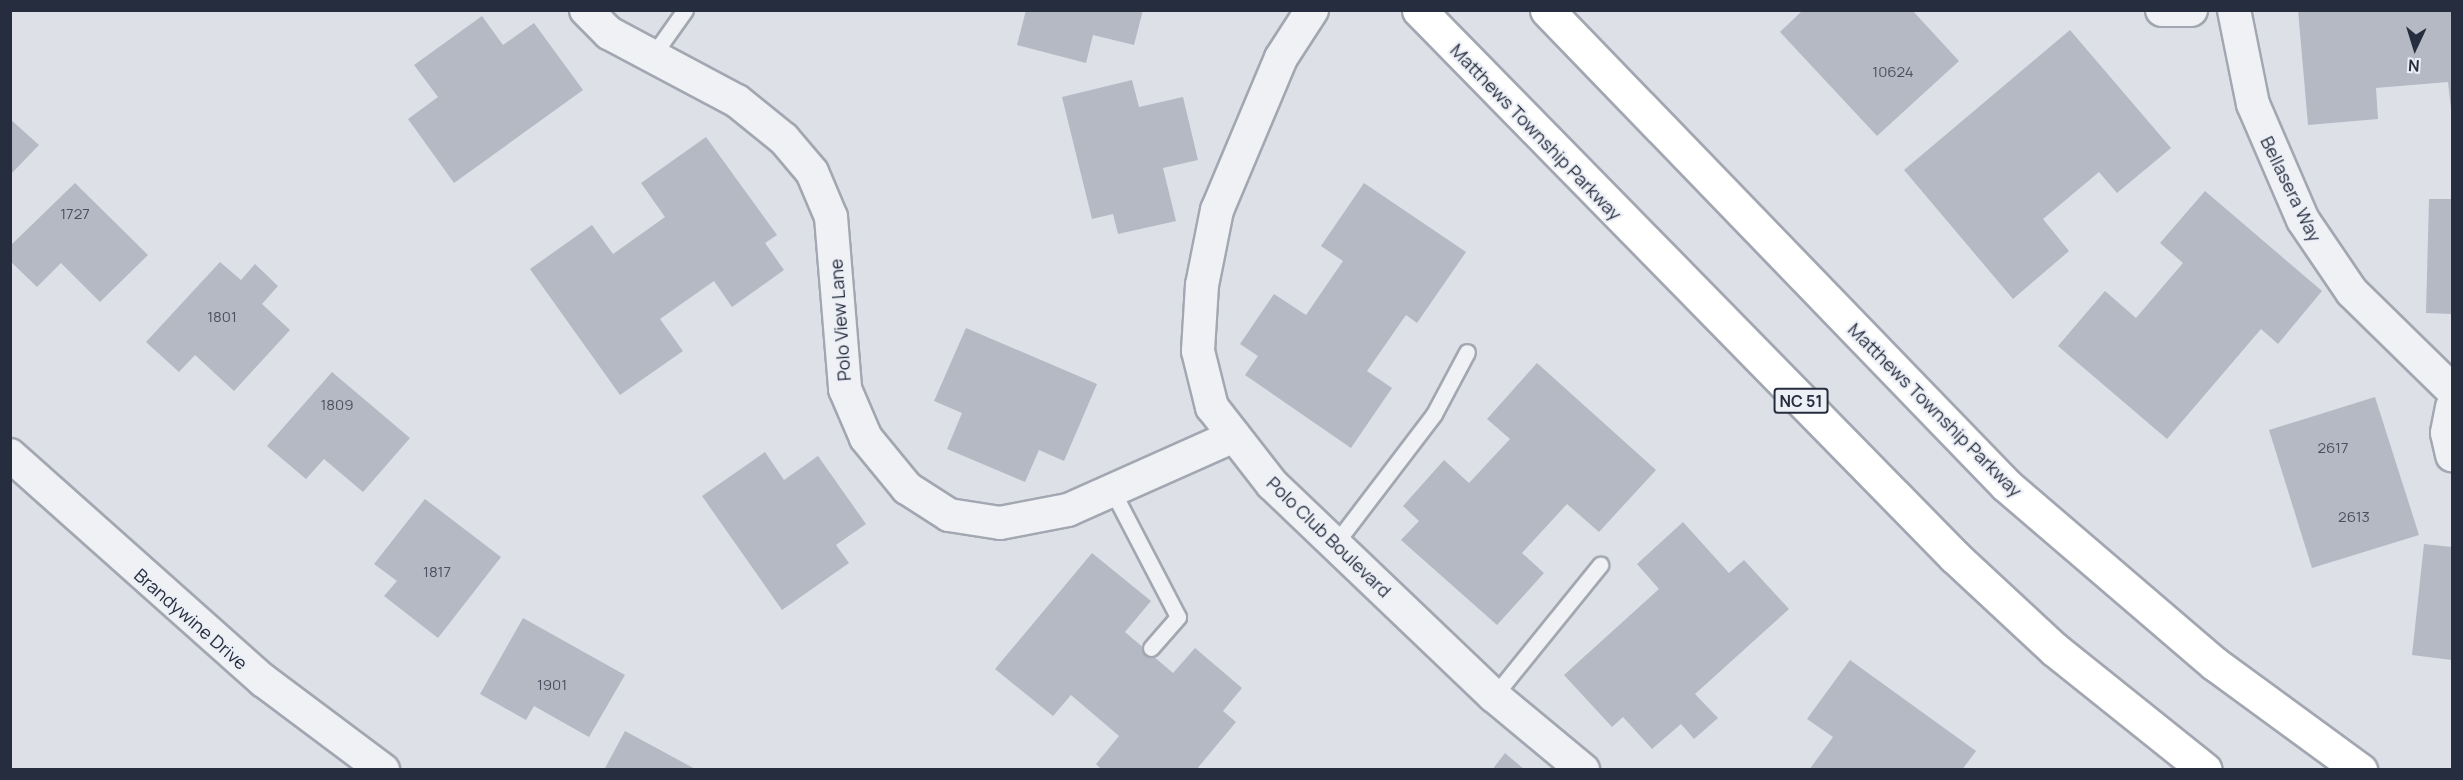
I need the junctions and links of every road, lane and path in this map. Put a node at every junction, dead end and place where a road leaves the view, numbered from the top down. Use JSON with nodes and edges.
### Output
{"nodes":[{"id":1,"x":586,"y":10,"type":"edge"},
{"id":2,"x":685,"y":10,"type":"edge"},
{"id":3,"x":1312,"y":10,"type":"edge"},
{"id":4,"x":1419,"y":10,"type":"edge"},
{"id":5,"x":1547,"y":10,"type":"edge"},
{"id":6,"x":2162,"y":10,"type":"edge"},
{"id":7,"x":2191,"y":10,"type":"edge"},
{"id":8,"x":2234,"y":10,"type":"edge"},
{"id":9,"x":651,"y":58,"type":"junction"},
{"id":10,"x":1467,"y":352,"type":"dead end"},
{"id":11,"x":2452,"y":390,"type":"edge"},
{"id":12,"x":2452,"y":407,"type":"edge"},
{"id":13,"x":1234,"y":436,"type":"junction"},
{"id":14,"x":10,"y":455,"type":"edge"},
{"id":15,"x":2452,"y":455,"type":"edge"},
{"id":16,"x":1112,"y":490,"type":"junction"},
{"id":17,"x":1335,"y":544,"type":"junction"},
{"id":18,"x":1600,"y":565,"type":"dead end"},
{"id":19,"x":1150,"y":648,"type":"dead end"},
{"id":20,"x":1494,"y":696,"type":"junction"},
{"id":21,"x":383,"y":770,"type":"edge"},
{"id":22,"x":1583,"y":770,"type":"edge"},
{"id":23,"x":2205,"y":770,"type":"edge"},
{"id":24,"x":2360,"y":770,"type":"edge"}],
"edges":[{"from":1,"to":9,"type":"street","name":"Polo View Lane"},
{"from":2,"to":9,"type":"lane"},
{"from":3,"to":13,"type":"street","name":"Polo Club Boulevard"},
{"from":4,"to":23,"type":"main road","name":"Matthews Township Parkway","number":"NC 51"},
{"from":5,"to":24,"type":"main road","name":"Matthews Township Parkway"},
{"from":6,"to":7,"type":"street"},
{"from":8,"to":11,"type":"street","name":"Bellasera Way"},
{"from":9,"to":16,"type":"street","name":"Polo View Lane"},
{"from":10,"to":17,"type":"lane"},
{"from":12,"to":15,"type":"street"},
{"from":13,"to":16,"type":"street","name":"Polo View Lane"},
{"from":13,"to":17,"type":"street","name":"Polo Club Boulevard"},
{"from":14,"to":21,"type":"street","name":"Brandywine Drive"},
{"from":16,"to":19,"type":"lane"},
{"from":17,"to":20,"type":"street","name":"Polo Club Boulevard"},
{"from":18,"to":20,"type":"lane"},
{"from":20,"to":22,"type":"street","name":"Polo Club Boulevard"}]}
